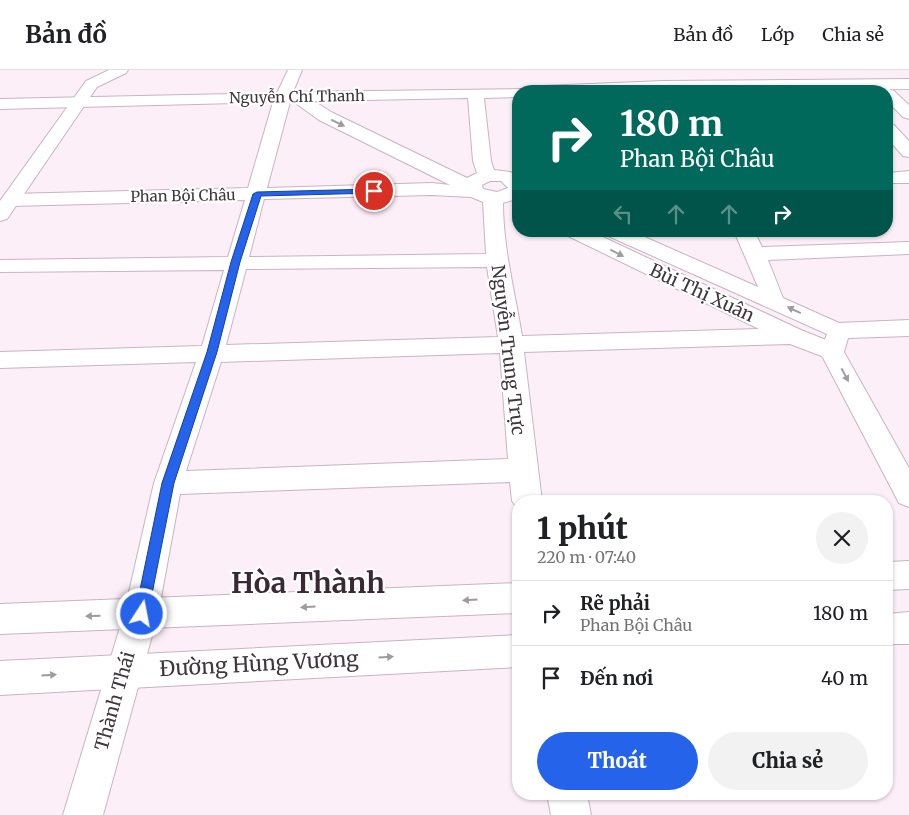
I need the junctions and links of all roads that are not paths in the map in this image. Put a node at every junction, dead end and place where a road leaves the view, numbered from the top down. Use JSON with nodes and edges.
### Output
{"nodes":[{"id":1,"x":121,"y":70,"type":"edge"},
{"id":2,"x":295,"y":70,"type":"edge"},
{"id":3,"x":660,"y":70,"type":"edge"},
{"id":4,"x":851,"y":80,"type":"edge"},
{"id":5,"x":909,"y":84,"type":"edge"},
{"id":6,"x":663,"y":85,"type":"edge"},
{"id":7,"x":747,"y":85,"type":"edge"},
{"id":8,"x":867,"y":85,"type":"edge"},
{"id":9,"x":893,"y":88,"type":"edge"},
{"id":10,"x":512,"y":92,"type":"edge"},
{"id":11,"x":476,"y":94,"type":"junction"},
{"id":12,"x":290,"y":97,"type":"junction"},
{"id":13,"x":318,"y":97,"type":"junction"},
{"id":14,"x":893,"y":99,"type":"edge"},
{"id":15,"x":76,"y":103,"type":"junction"},
{"id":16,"x":0,"y":104,"type":"edge"},
{"id":17,"x":909,"y":114,"type":"edge"},
{"id":18,"x":893,"y":134,"type":"edge"},
{"id":19,"x":909,"y":152,"type":"edge"},
{"id":20,"x":893,"y":178,"type":"edge"},
{"id":21,"x":909,"y":178,"type":"edge"},
{"id":22,"x":500,"y":189,"type":"edge"},
{"id":23,"x":257,"y":194,"type":"junction"},
{"id":24,"x":6,"y":208,"type":"edge"},
{"id":25,"x":586,"y":237,"type":"edge"},
{"id":26,"x":627,"y":237,"type":"edge"},
{"id":27,"x":747,"y":237,"type":"edge"},
{"id":28,"x":909,"y":248,"type":"edge"},
{"id":29,"x":755,"y":254,"type":"junction"},
{"id":30,"x":496,"y":260,"type":"junction"},
{"id":31,"x":236,"y":262,"type":"junction"},
{"id":32,"x":0,"y":266,"type":"edge"},
{"id":33,"x":773,"y":300,"type":"junction"},
{"id":34,"x":909,"y":328,"type":"edge"},
{"id":35,"x":793,"y":336,"type":"junction"},
{"id":36,"x":836,"y":342,"type":"junction"},
{"id":37,"x":511,"y":344,"type":"junction"},
{"id":38,"x":212,"y":352,"type":"junction"},
{"id":39,"x":0,"y":360,"type":"edge"},
{"id":40,"x":523,"y":470,"type":"junction"},
{"id":41,"x":168,"y":483,"type":"junction"},
{"id":42,"x":909,"y":494,"type":"edge"},
{"id":43,"x":526,"y":495,"type":"edge"},
{"id":44,"x":909,"y":575,"type":"edge"},
{"id":45,"x":893,"y":576,"type":"edge"},
{"id":46,"x":512,"y":598,"type":"edge"},
{"id":47,"x":142,"y":614,"type":"junction"},
{"id":48,"x":0,"y":620,"type":"edge"},
{"id":49,"x":909,"y":628,"type":"edge"},
{"id":50,"x":893,"y":629,"type":"edge"},
{"id":51,"x":512,"y":650,"type":"edge"},
{"id":52,"x":123,"y":670,"type":"junction"},
{"id":53,"x":0,"y":678,"type":"edge"},
{"id":54,"x":568,"y":800,"type":"edge"},
{"id":55,"x":84,"y":815,"type":"edge"},
{"id":56,"x":571,"y":815,"type":"edge"}],
"edges":[{"from":1,"to":15,"type":"street"},
{"from":2,"to":12,"type":"street","name":"Thành Thái"},
{"from":3,"to":6,"type":"street"},
{"from":4,"to":7,"type":"street"},
{"from":4,"to":8,"type":"street"},
{"from":5,"to":9,"type":"street"},
{"from":10,"to":11,"type":"street","name":"Nguyễn Chí Thanh"},
{"from":11,"to":13,"type":"street","name":"Nguyễn Chí Thanh"},
{"from":11,"to":22,"type":"street","name":"Nguyễn Trung Trực"},
{"from":12,"to":13,"type":"street","name":"Nguyễn Chí Thanh"},
{"from":12,"to":15,"type":"street","name":"Nguyễn Chí Thanh"},
{"from":12,"to":22,"type":"street","one_way":true},
{"from":12,"to":23,"type":"street","name":"Thành Thái"},
{"from":13,"to":22,"type":"street"},
{"from":14,"to":17,"type":"street"},
{"from":15,"to":16,"type":"street","name":"Nguyễn Chí Thanh"},
{"from":15,"to":24,"type":"street"},
{"from":18,"to":19,"type":"street"},
{"from":20,"to":21,"type":"street"},
{"from":22,"to":23,"type":"street","name":"Phan Bội Châu"},
{"from":22,"to":30,"type":"street","name":"Nguyễn Trung Trực"},
{"from":23,"to":24,"type":"street","name":"Phan Bội Châu"},
{"from":23,"to":31,"type":"street","name":"Thành Thái"},
{"from":25,"to":35,"type":"street","name":"Bùi Thị Xuân","one_way":true},
{"from":26,"to":33,"type":"street","name":"Bùi Thị Xuân"},
{"from":27,"to":29,"type":"street"},
{"from":28,"to":29,"type":"street"},
{"from":29,"to":33,"type":"street"},
{"from":30,"to":31,"type":"street"},
{"from":30,"to":37,"type":"street","name":"Nguyễn Trung Trực"},
{"from":31,"to":32,"type":"street"},
{"from":31,"to":38,"type":"street","name":"Thành Thái"},
{"from":36,"to":33,"type":"street","name":"Bùi Thị Xuân","one_way":true},
{"from":34,"to":36,"type":"street"},
{"from":35,"to":36,"type":"street","name":"Bùi Thị Xuân"},
{"from":35,"to":37,"type":"street"},
{"from":36,"to":42,"type":"street","one_way":true},
{"from":37,"to":38,"type":"street"},
{"from":37,"to":40,"type":"street","name":"Nguyễn Trung Trực"},
{"from":38,"to":39,"type":"street"},
{"from":38,"to":41,"type":"street","name":"Thành Thái"},
{"from":40,"to":41,"type":"street"},
{"from":40,"to":43,"type":"street","name":"Nguyễn Trung Trực"},
{"from":41,"to":47,"type":"street","name":"Thành Thái"},
{"from":44,"to":45,"type":"street"},
{"from":46,"to":47,"type":"street","one_way":true},
{"from":47,"to":48,"type":"street","one_way":true},
{"from":47,"to":52,"type":"street","name":"Thành Thái"},
{"from":49,"to":50,"type":"street"},
{"from":52,"to":51,"type":"street","name":"Đường Hùng Vương","one_way":true},
{"from":53,"to":52,"type":"street","name":"Đường Hùng Vương","one_way":true},
{"from":52,"to":55,"type":"street","name":"Thành Thái"},
{"from":54,"to":56,"type":"street"}]}
